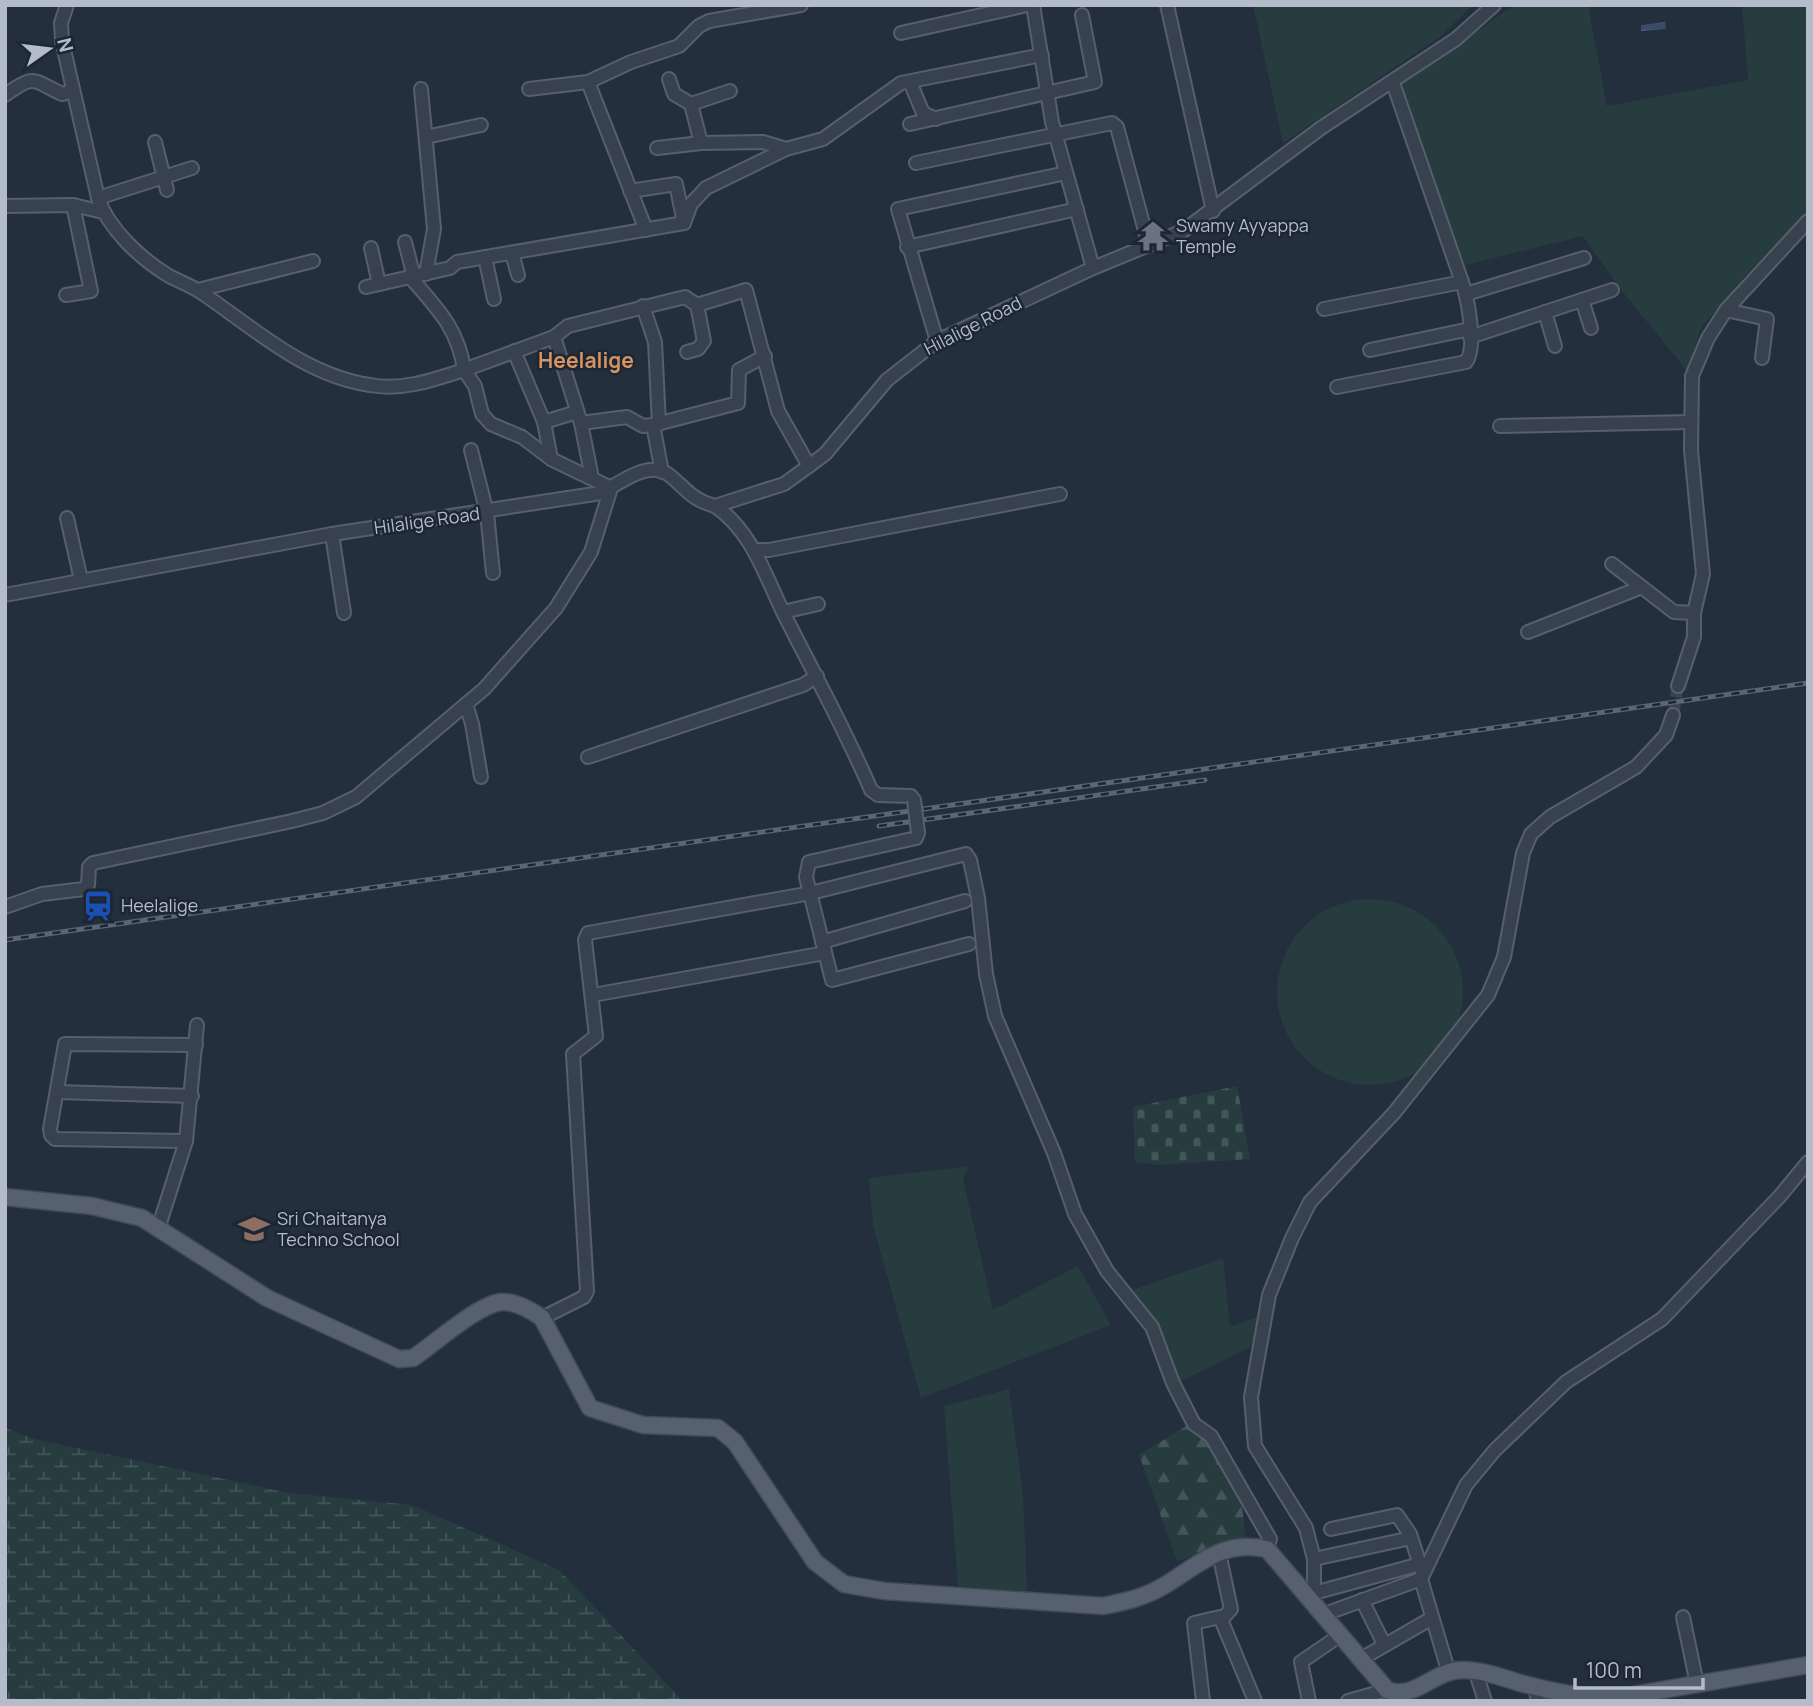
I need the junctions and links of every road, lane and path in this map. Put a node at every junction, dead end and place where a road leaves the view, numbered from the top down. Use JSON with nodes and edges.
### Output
{"nodes":[{"id":1,"x":801,"y":5,"type":"edge"},
{"id":2,"x":1027,"y":5,"type":"edge"},
{"id":3,"x":1033,"y":5,"type":"edge"},
{"id":4,"x":1167,"y":5,"type":"edge"},
{"id":5,"x":1494,"y":5,"type":"edge"},
{"id":6,"x":62,"y":6,"type":"edge"},
{"id":7,"x":1082,"y":15,"type":"dead end"},
{"id":8,"x":901,"y":33,"type":"dead end"},
{"id":9,"x":1042,"y":55,"type":"junction"},
{"id":10,"x":669,"y":79,"type":"dead end"},
{"id":11,"x":588,"y":82,"type":"junction"},
{"id":12,"x":909,"y":82,"type":"junction"},
{"id":13,"x":1394,"y":83,"type":"junction"},
{"id":14,"x":421,"y":89,"type":"dead end"},
{"id":15,"x":529,"y":89,"type":"dead end"},
{"id":16,"x":72,"y":91,"type":"junction"},
{"id":17,"x":730,"y":91,"type":"dead end"},
{"id":18,"x":5,"y":95,"type":"edge"},
{"id":19,"x":1048,"y":95,"type":"junction"},
{"id":20,"x":691,"y":104,"type":"junction"},
{"id":21,"x":936,"y":119,"type":"junction"},
{"id":22,"x":911,"y":124,"type":"dead end"},
{"id":23,"x":481,"y":125,"type":"dead end"},
{"id":24,"x":1055,"y":134,"type":"junction"},
{"id":25,"x":426,"y":137,"type":"junction"},
{"id":26,"x":155,"y":142,"type":"dead end"},
{"id":27,"x":701,"y":142,"type":"junction"},
{"id":28,"x":657,"y":148,"type":"dead end"},
{"id":29,"x":786,"y":149,"type":"junction"},
{"id":30,"x":916,"y":163,"type":"dead end"},
{"id":31,"x":192,"y":168,"type":"dead end"},
{"id":32,"x":1066,"y":173,"type":"junction"},
{"id":33,"x":163,"y":176,"type":"junction"},
{"id":34,"x":167,"y":190,"type":"dead end"},
{"id":35,"x":630,"y":191,"type":"junction"},
{"id":36,"x":98,"y":198,"type":"junction"},
{"id":37,"x":73,"y":205,"type":"junction"},
{"id":38,"x":5,"y":206,"type":"edge"},
{"id":39,"x":1077,"y":209,"type":"junction"},
{"id":40,"x":1213,"y":211,"type":"junction"},
{"id":41,"x":103,"y":212,"type":"junction"},
{"id":42,"x":1808,"y":221,"type":"edge"},
{"id":43,"x":684,"y":223,"type":"junction"},
{"id":44,"x":646,"y":230,"type":"junction"},
{"id":45,"x":405,"y":242,"type":"dead end"},
{"id":46,"x":1149,"y":246,"type":"junction"},
{"id":47,"x":907,"y":247,"type":"junction"},
{"id":48,"x":371,"y":248,"type":"dead end"},
{"id":49,"x":512,"y":253,"type":"junction"},
{"id":50,"x":485,"y":257,"type":"junction"},
{"id":51,"x":1584,"y":258,"type":"dead end"},
{"id":52,"x":313,"y":261,"type":"dead end"},
{"id":53,"x":1093,"y":268,"type":"junction"},
{"id":54,"x":518,"y":275,"type":"dead end"},
{"id":55,"x":417,"y":276,"type":"junction"},
{"id":56,"x":1464,"y":288,"type":"junction"},
{"id":57,"x":198,"y":290,"type":"junction"},
{"id":58,"x":1612,"y":290,"type":"dead end"},
{"id":59,"x":66,"y":295,"type":"dead end"},
{"id":60,"x":494,"y":299,"type":"dead end"},
{"id":61,"x":1582,"y":300,"type":"junction"},
{"id":62,"x":697,"y":305,"type":"junction"},
{"id":63,"x":643,"y":306,"type":"junction"},
{"id":64,"x":1324,"y":309,"type":"dead end"},
{"id":65,"x":1726,"y":310,"type":"junction"},
{"id":66,"x":1545,"y":312,"type":"junction"},
{"id":67,"x":1591,"y":328,"type":"dead end"},
{"id":68,"x":1470,"y":333,"type":"junction"},
{"id":69,"x":554,"y":337,"type":"junction"},
{"id":70,"x":937,"y":341,"type":"junction"},
{"id":71,"x":1555,"y":346,"type":"dead end"},
{"id":72,"x":1370,"y":350,"type":"dead end"},
{"id":73,"x":514,"y":351,"type":"junction"},
{"id":74,"x":687,"y":352,"type":"dead end"},
{"id":75,"x":765,"y":356,"type":"junction"},
{"id":76,"x":1762,"y":358,"type":"dead end"},
{"id":77,"x":464,"y":370,"type":"junction"},
{"id":78,"x":1337,"y":387,"type":"dead end"},
{"id":79,"x":579,"y":417,"type":"junction"},
{"id":80,"x":544,"y":422,"type":"junction"},
{"id":81,"x":1690,"y":422,"type":"junction"},
{"id":82,"x":656,"y":425,"type":"junction"},
{"id":83,"x":1500,"y":426,"type":"dead end"},
{"id":84,"x":471,"y":450,"type":"dead end"},
{"id":85,"x":551,"y":459,"type":"junction"},
{"id":86,"x":809,"y":466,"type":"junction"},
{"id":87,"x":662,"y":472,"type":"junction"},
{"id":88,"x":592,"y":478,"type":"junction"},
{"id":89,"x":611,"y":488,"type":"junction"},
{"id":90,"x":1060,"y":494,"type":"dead end"},
{"id":91,"x":715,"y":506,"type":"junction"},
{"id":92,"x":487,"y":513,"type":"junction"},
{"id":93,"x":67,"y":518,"type":"dead end"},
{"id":94,"x":332,"y":534,"type":"junction"},
{"id":95,"x":754,"y":550,"type":"junction"},
{"id":96,"x":1612,"y":564,"type":"dead end"},
{"id":97,"x":493,"y":573,"type":"dead end"},
{"id":98,"x":82,"y":580,"type":"junction"},
{"id":99,"x":1642,"y":587,"type":"junction"},
{"id":100,"x":5,"y":594,"type":"edge"},
{"id":101,"x":818,"y":604,"type":"dead end"},
{"id":102,"x":783,"y":612,"type":"junction"},
{"id":103,"x":344,"y":613,"type":"dead end"},
{"id":104,"x":1694,"y":613,"type":"junction"},
{"id":105,"x":1528,"y":632,"type":"dead end"},
{"id":106,"x":817,"y":676,"type":"junction"},
{"id":107,"x":1678,"y":686,"type":"tunnel mouth"},
{"id":108,"x":466,"y":704,"type":"junction"},
{"id":109,"x":1673,"y":715,"type":"tunnel mouth"},
{"id":110,"x":588,"y":757,"type":"dead end"},
{"id":111,"x":481,"y":777,"type":"dead end"},
{"id":112,"x":811,"y":893,"type":"junction"},
{"id":113,"x":965,"y":901,"type":"dead end"},
{"id":114,"x":5,"y":907,"type":"edge"},
{"id":115,"x":969,"y":944,"type":"dead end"},
{"id":116,"x":823,"y":948,"type":"junction"},
{"id":117,"x":593,"y":995,"type":"junction"},
{"id":118,"x":197,"y":1025,"type":"dead end"},
{"id":119,"x":196,"y":1045,"type":"junction"},
{"id":120,"x":57,"y":1092,"type":"junction"},
{"id":121,"x":192,"y":1096,"type":"junction"},
{"id":122,"x":186,"y":1141,"type":"junction"},
{"id":123,"x":1808,"y":1162,"type":"edge"},
{"id":124,"x":5,"y":1197,"type":"edge"},
{"id":125,"x":158,"y":1229,"type":"junction"},
{"id":126,"x":542,"y":1318,"type":"junction"},
{"id":127,"x":1331,"y":1529,"type":"dead end"},
{"id":128,"x":1411,"y":1538,"type":"junction"},
{"id":129,"x":1268,"y":1549,"type":"junction"},
{"id":130,"x":1219,"y":1553,"type":"junction"},
{"id":131,"x":1314,"y":1559,"type":"junction"},
{"id":132,"x":1422,"y":1572,"type":"junction"},
{"id":133,"x":1362,"y":1600,"type":"junction"},
{"id":134,"x":1317,"y":1605,"type":"junction"},
{"id":135,"x":1683,"y":1617,"type":"dead end"},
{"id":136,"x":1223,"y":1618,"type":"junction"},
{"id":137,"x":1432,"y":1618,"type":"junction"},
{"id":138,"x":1339,"y":1636,"type":"junction"},
{"id":139,"x":1384,"y":1644,"type":"junction"},
{"id":140,"x":1361,"y":1659,"type":"junction"},
{"id":141,"x":1808,"y":1665,"type":"edge"},
{"id":142,"x":1448,"y":1670,"type":"junction"},
{"id":143,"x":1475,"y":1670,"type":"junction"},
{"id":144,"x":1696,"y":1684,"type":"junction"},
{"id":145,"x":1387,"y":1690,"type":"junction"},
{"id":146,"x":1536,"y":1694,"type":"edge"},
{"id":147,"x":1410,"y":1697,"type":"edge"},
{"id":148,"x":1612,"y":1699,"type":"edge"},
{"id":149,"x":1203,"y":1701,"type":"edge"},
{"id":150,"x":1255,"y":1701,"type":"edge"},
{"id":151,"x":1309,"y":1701,"type":"edge"},
{"id":152,"x":1348,"y":1701,"type":"edge"},
{"id":153,"x":1485,"y":1701,"type":"edge"}],
"edges":[{"from":1,"to":11,"type":"street"},
{"from":2,"to":8,"type":"street"},
{"from":3,"to":9,"type":"street"},
{"from":4,"to":40,"type":"street"},
{"from":5,"to":13,"type":"street","name":"Hilalige Road"},
{"from":6,"to":16,"type":"street"},
{"from":7,"to":19,"type":"street"},
{"from":9,"to":12,"type":"street"},
{"from":9,"to":19,"type":"street"},
{"from":10,"to":20,"type":"street"},
{"from":11,"to":15,"type":"street"},
{"from":11,"to":35,"type":"street"},
{"from":12,"to":21,"type":"street"},
{"from":12,"to":29,"type":"street"},
{"from":13,"to":40,"type":"street","name":"Hilalige Road"},
{"from":13,"to":56,"type":"street"},
{"from":14,"to":25,"type":"street"},
{"from":16,"to":18,"type":"street"},
{"from":16,"to":36,"type":"street"},
{"from":17,"to":20,"type":"street"},
{"from":19,"to":21,"type":"street"},
{"from":19,"to":24,"type":"street"},
{"from":20,"to":27,"type":"street"},
{"from":21,"to":22,"type":"street"},
{"from":23,"to":25,"type":"street"},
{"from":24,"to":30,"type":"street"},
{"from":24,"to":32,"type":"street"},
{"from":24,"to":46,"type":"street"},
{"from":25,"to":55,"type":"street"},
{"from":26,"to":33,"type":"street"},
{"from":27,"to":28,"type":"street"},
{"from":27,"to":29,"type":"street"},
{"from":29,"to":43,"type":"street"},
{"from":31,"to":33,"type":"street"},
{"from":32,"to":39,"type":"street"},
{"from":32,"to":47,"type":"street"},
{"from":33,"to":34,"type":"street"},
{"from":33,"to":36,"type":"street"},
{"from":35,"to":43,"type":"street"},
{"from":35,"to":44,"type":"street"},
{"from":36,"to":41,"type":"street"},
{"from":37,"to":38,"type":"street"},
{"from":37,"to":41,"type":"street"},
{"from":37,"to":59,"type":"street"},
{"from":39,"to":47,"type":"street"},
{"from":39,"to":53,"type":"street"},
{"from":40,"to":46,"type":"street","name":"Hilalige Road"},
{"from":41,"to":57,"type":"street"},
{"from":42,"to":65,"type":"street"},
{"from":43,"to":44,"type":"street"},
{"from":44,"to":49,"type":"street"},
{"from":45,"to":55,"type":"street"},
{"from":46,"to":53,"type":"street","name":"Hilalige Road"},
{"from":47,"to":70,"type":"street"},
{"from":48,"to":55,"type":"street"},
{"from":49,"to":50,"type":"street"},
{"from":49,"to":54,"type":"street"},
{"from":50,"to":55,"type":"street"},
{"from":50,"to":60,"type":"street"},
{"from":51,"to":56,"type":"street"},
{"from":52,"to":57,"type":"street"},
{"from":53,"to":70,"type":"street","name":"Hilalige Road"},
{"from":55,"to":77,"type":"street"},
{"from":56,"to":64,"type":"street"},
{"from":56,"to":68,"type":"street"},
{"from":57,"to":77,"type":"street"},
{"from":58,"to":61,"type":"street"},
{"from":61,"to":66,"type":"street"},
{"from":61,"to":67,"type":"street"},
{"from":62,"to":63,"type":"street"},
{"from":62,"to":74,"type":"street"},
{"from":62,"to":75,"type":"street"},
{"from":63,"to":69,"type":"street"},
{"from":63,"to":82,"type":"street"},
{"from":65,"to":76,"type":"street"},
{"from":65,"to":81,"type":"street"},
{"from":66,"to":68,"type":"street"},
{"from":66,"to":71,"type":"street"},
{"from":68,"to":72,"type":"street"},
{"from":68,"to":78,"type":"street"},
{"from":69,"to":73,"type":"street"},
{"from":69,"to":79,"type":"street"},
{"from":70,"to":86,"type":"street","name":"Hilalige Road"},
{"from":73,"to":77,"type":"street"},
{"from":73,"to":80,"type":"street"},
{"from":75,"to":82,"type":"street"},
{"from":75,"to":86,"type":"street"},
{"from":77,"to":85,"type":"street"},
{"from":79,"to":80,"type":"street"},
{"from":79,"to":82,"type":"street"},
{"from":79,"to":88,"type":"street"},
{"from":80,"to":85,"type":"street"},
{"from":81,"to":83,"type":"street"},
{"from":81,"to":104,"type":"street"},
{"from":82,"to":87,"type":"street"},
{"from":84,"to":92,"type":"street"},
{"from":85,"to":88,"type":"street"},
{"from":86,"to":91,"type":"street","name":"Hilalige Road"},
{"from":87,"to":89,"type":"street","name":"Hilalige Road"},
{"from":87,"to":91,"type":"street"},
{"from":88,"to":89,"type":"street"},
{"from":89,"to":92,"type":"street","name":"Hilalige Road"},
{"from":89,"to":108,"type":"street"},
{"from":90,"to":95,"type":"street"},
{"from":91,"to":95,"type":"street"},
{"from":92,"to":94,"type":"street","name":"Hilalige Road"},
{"from":92,"to":97,"type":"street"},
{"from":93,"to":98,"type":"street"},
{"from":94,"to":98,"type":"street","name":"Hilalige Road"},
{"from":94,"to":103,"type":"street"},
{"from":95,"to":102,"type":"street"},
{"from":96,"to":99,"type":"street"},
{"from":98,"to":100,"type":"street","name":"Hilalige Road"},
{"from":99,"to":104,"type":"street"},
{"from":99,"to":105,"type":"street"},
{"from":101,"to":102,"type":"street"},
{"from":102,"to":106,"type":"street"},
{"from":104,"to":107,"type":"street"},
{"from":106,"to":110,"type":"street"},
{"from":106,"to":112,"type":"street","bridge":true},
{"from":108,"to":111,"type":"street"},
{"from":108,"to":114,"type":"street"},
{"from":109,"to":131,"type":"street"},
{"from":112,"to":116,"type":"street"},
{"from":112,"to":117,"type":"street"},
{"from":112,"to":129,"type":"street"},
{"from":113,"to":116,"type":"street"},
{"from":115,"to":116,"type":"street"},
{"from":116,"to":117,"type":"street"},
{"from":117,"to":126,"type":"street"},
{"from":118,"to":119,"type":"street"},
{"from":119,"to":120,"type":"street"},
{"from":119,"to":121,"type":"street"},
{"from":120,"to":121,"type":"street"},
{"from":120,"to":122,"type":"street"},
{"from":121,"to":122,"type":"street"},
{"from":122,"to":125,"type":"street"},
{"from":123,"to":132,"type":"street"},
{"from":124,"to":125,"type":"main road"},
{"from":125,"to":126,"type":"main road"},
{"from":126,"to":130,"type":"main road"},
{"from":127,"to":128,"type":"street"},
{"from":128,"to":131,"type":"street"},
{"from":128,"to":132,"type":"street"},
{"from":129,"to":130,"type":"main road"},
{"from":129,"to":134,"type":"main road"},
{"from":130,"to":136,"type":"street"},
{"from":131,"to":134,"type":"street"},
{"from":132,"to":133,"type":"street"},
{"from":132,"to":134,"type":"street"},
{"from":132,"to":137,"type":"street"},
{"from":133,"to":134,"type":"street"},
{"from":133,"to":139,"type":"street"},
{"from":134,"to":138,"type":"main road"},
{"from":135,"to":144,"type":"street"},
{"from":136,"to":149,"type":"street"},
{"from":136,"to":150,"type":"street"},
{"from":137,"to":139,"type":"street"},
{"from":137,"to":142,"type":"street"},
{"from":138,"to":140,"type":"main road"},
{"from":138,"to":151,"type":"street"},
{"from":139,"to":140,"type":"street"},
{"from":140,"to":145,"type":"main road"},
{"from":141,"to":144,"type":"main road"},
{"from":142,"to":143,"type":"main road"},
{"from":142,"to":147,"type":"main road"},
{"from":143,"to":146,"type":"main road"},
{"from":143,"to":153,"type":"street"},
{"from":144,"to":148,"type":"main road"},
{"from":145,"to":147,"type":"main road"},
{"from":145,"to":152,"type":"street"},
{"from":146,"to":148,"type":"main road"}]}
